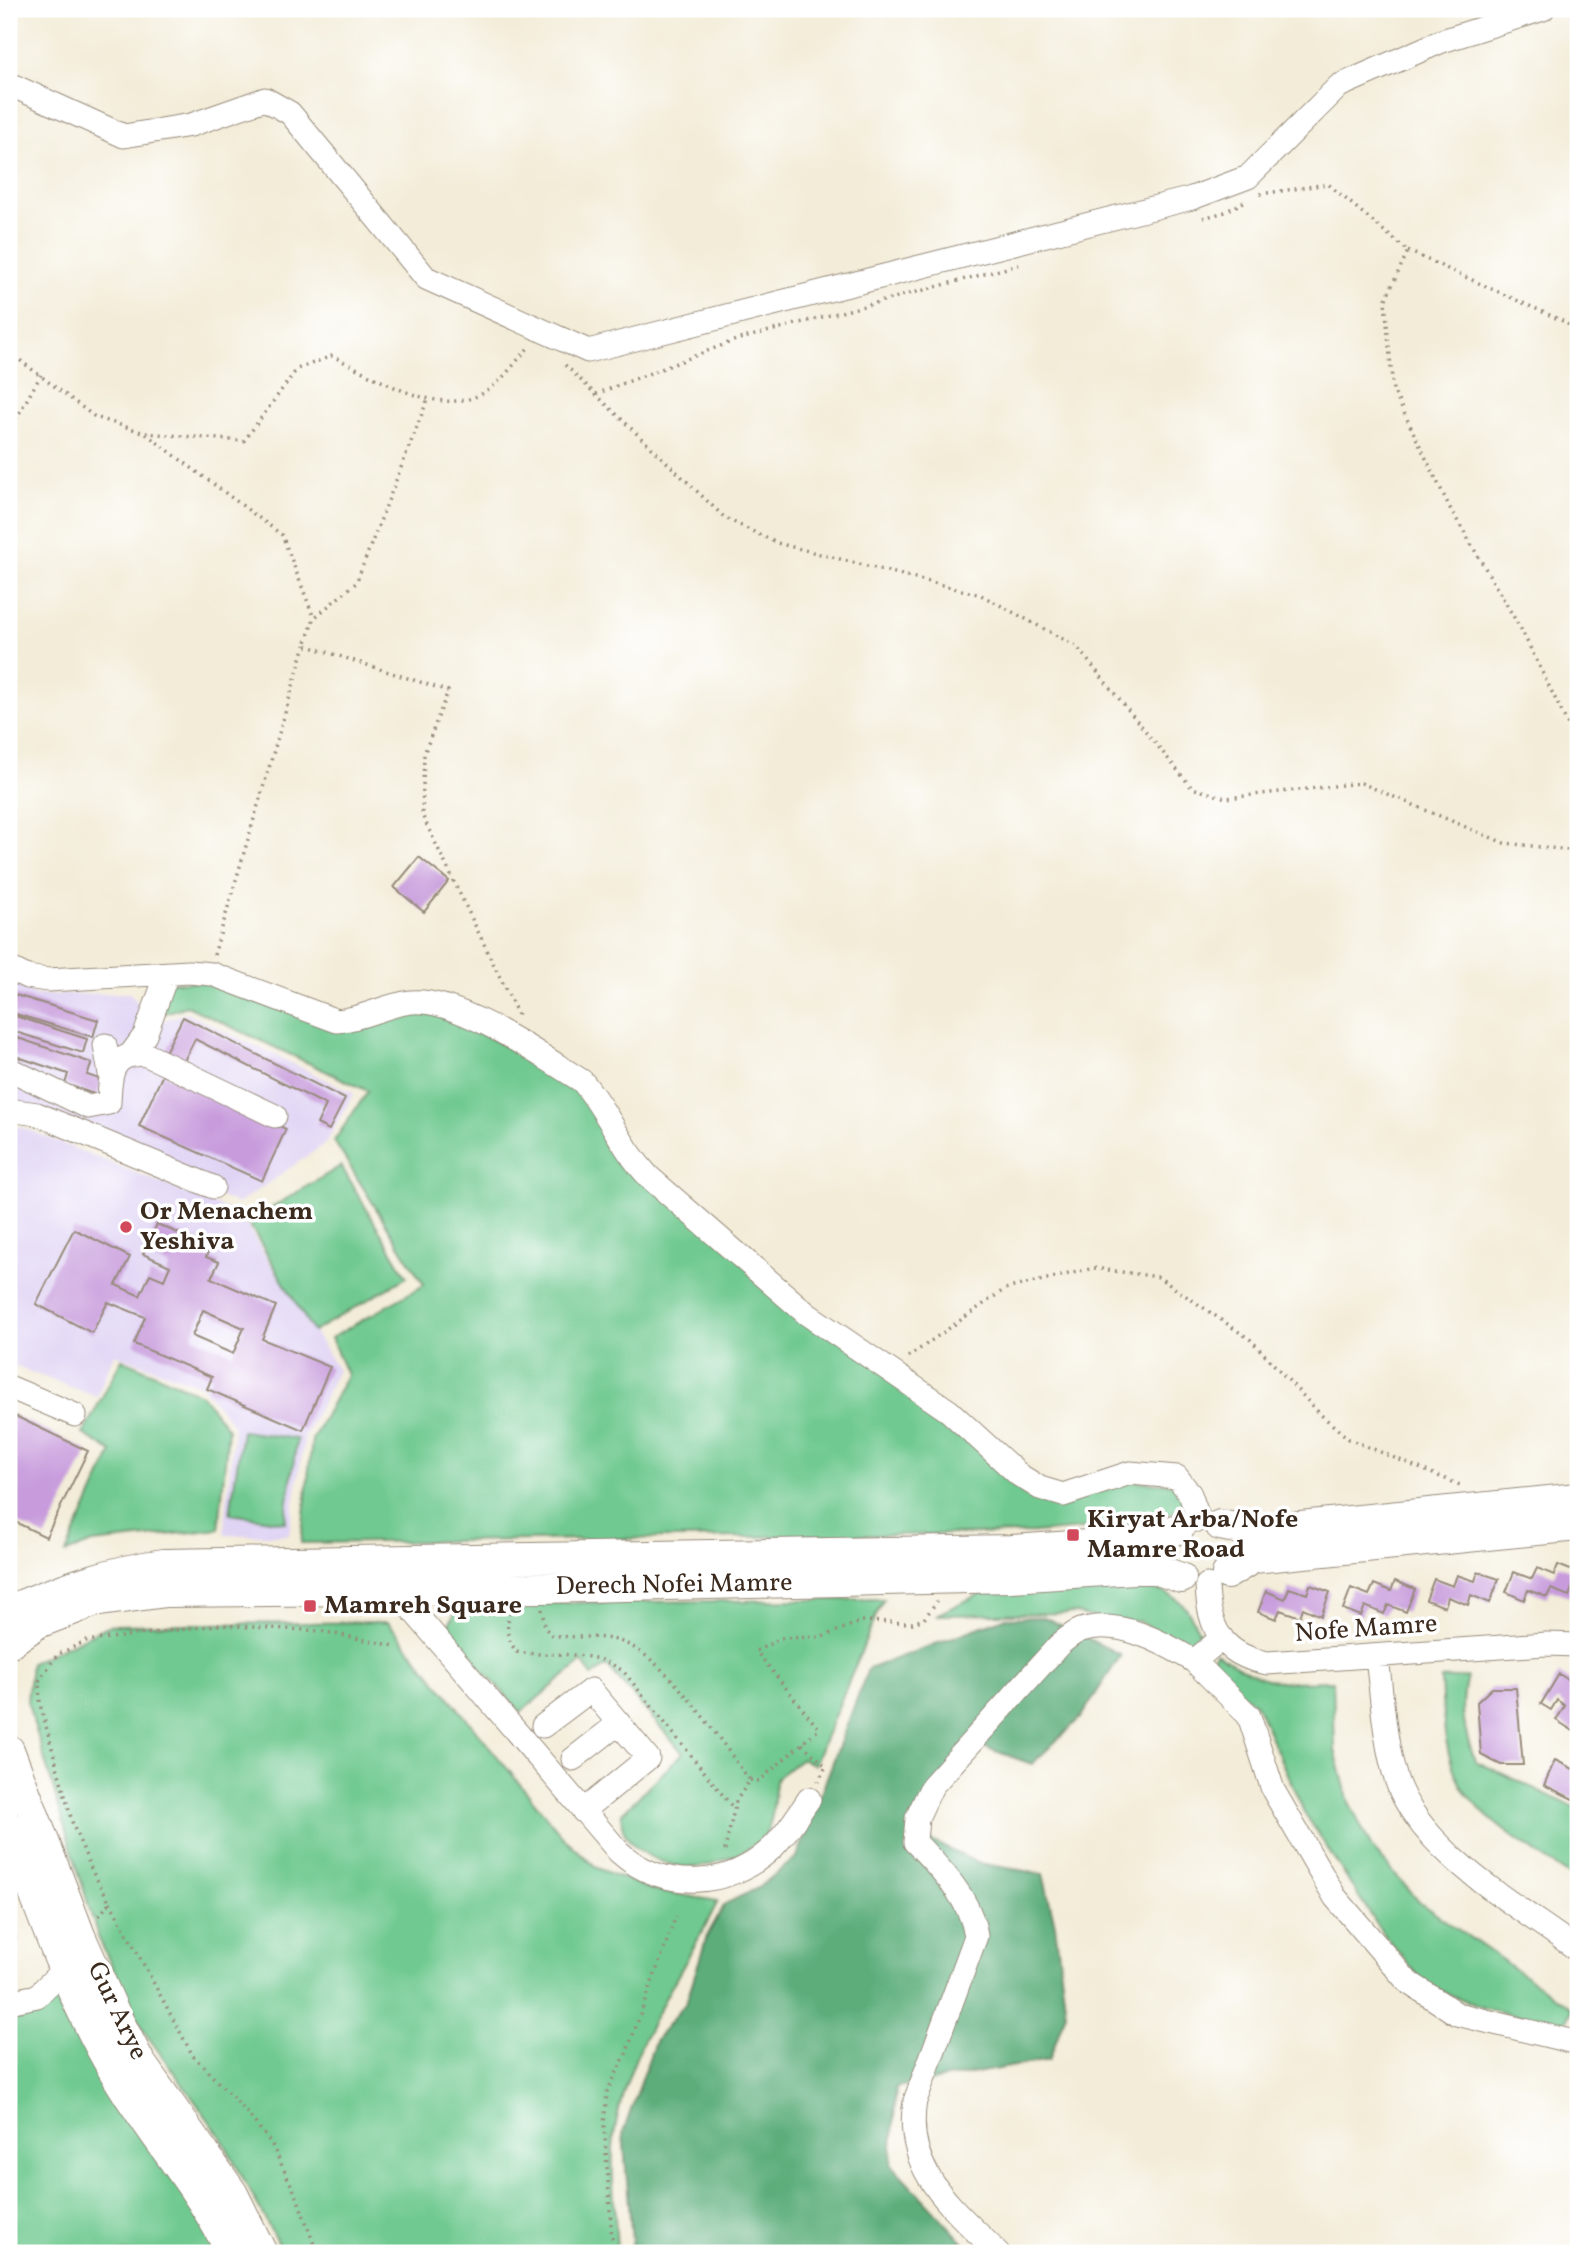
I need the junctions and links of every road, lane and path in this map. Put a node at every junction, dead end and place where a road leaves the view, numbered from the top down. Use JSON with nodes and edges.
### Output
{"nodes":[{"id":1,"x":1543,"y":9,"type":"edge"},
{"id":2,"x":9,"y":84,"type":"edge"},
{"id":3,"x":1200,"y":219,"type":"dead end"},
{"id":4,"x":1408,"y":251,"type":"junction"},
{"id":5,"x":1035,"y":261,"type":"dead end"},
{"id":6,"x":1578,"y":333,"type":"edge"},
{"id":7,"x":538,"y":349,"type":"dead end"},
{"id":8,"x":9,"y":352,"type":"edge"},
{"id":9,"x":556,"y":356,"type":"dead end"},
{"id":10,"x":41,"y":375,"type":"junction"},
{"id":11,"x":596,"y":394,"type":"junction"},
{"id":12,"x":428,"y":400,"type":"junction"},
{"id":13,"x":9,"y":431,"type":"edge"},
{"id":14,"x":145,"y":433,"type":"junction"},
{"id":15,"x":314,"y":618,"type":"junction"},
{"id":16,"x":305,"y":645,"type":"junction"},
{"id":17,"x":1578,"y":746,"type":"edge"},
{"id":18,"x":1578,"y":851,"type":"edge"},
{"id":19,"x":9,"y":968,"type":"edge"},
{"id":20,"x":167,"y":974,"type":"junction"},
{"id":21,"x":212,"y":974,"type":"junction"},
{"id":22,"x":105,"y":1045,"type":"dead end"},
{"id":23,"x":536,"y":1052,"type":"junction"},
{"id":24,"x":131,"y":1054,"type":"junction"},
{"id":25,"x":9,"y":1069,"type":"edge"},
{"id":26,"x":110,"y":1074,"type":"junction"},
{"id":27,"x":9,"y":1110,"type":"edge"},
{"id":28,"x":275,"y":1116,"type":"dead end"},
{"id":29,"x":213,"y":1187,"type":"dead end"},
{"id":30,"x":889,"y":1371,"type":"junction"},
{"id":31,"x":9,"y":1388,"type":"edge"},
{"id":32,"x":75,"y":1415,"type":"dead end"},
{"id":33,"x":1472,"y":1490,"type":"dead end"},
{"id":34,"x":1578,"y":1499,"type":"edge"},
{"id":35,"x":1199,"y":1525,"type":"junction"},
{"id":36,"x":1578,"y":1526,"type":"edge"},
{"id":37,"x":942,"y":1579,"type":"junction"},
{"id":38,"x":1205,"y":1579,"type":"junction"},
{"id":39,"x":542,"y":1588,"type":"junction"},
{"id":40,"x":442,"y":1590,"type":"junction"},
{"id":41,"x":397,"y":1592,"type":"junction"},
{"id":42,"x":9,"y":1609,"type":"edge"},
{"id":43,"x":433,"y":1638,"type":"junction"},
{"id":44,"x":1222,"y":1638,"type":"junction"},
{"id":45,"x":9,"y":1643,"type":"edge"},
{"id":46,"x":395,"y":1646,"type":"dead end"},
{"id":47,"x":1578,"y":1646,"type":"edge"},
{"id":48,"x":1377,"y":1657,"type":"junction"},
{"id":49,"x":1194,"y":1661,"type":"junction"},
{"id":50,"x":619,"y":1723,"type":"junction"},
{"id":51,"x":543,"y":1726,"type":"dead end"},
{"id":52,"x":802,"y":1744,"type":"junction"},
{"id":53,"x":9,"y":1750,"type":"edge"},
{"id":54,"x":573,"y":1759,"type":"dead end"},
{"id":55,"x":750,"y":1780,"type":"junction"},
{"id":56,"x":809,"y":1799,"type":"joint"},
{"id":57,"x":583,"y":1811,"type":"junction"},
{"id":58,"x":9,"y":1827,"type":"edge"},
{"id":59,"x":727,"y":1873,"type":"junction"},
{"id":60,"x":110,"y":1902,"type":"junction"},
{"id":61,"x":676,"y":1916,"type":"dead end"},
{"id":62,"x":81,"y":1938,"type":"junction"},
{"id":63,"x":1578,"y":1950,"type":"edge"},
{"id":64,"x":64,"y":1969,"type":"junction"},
{"id":65,"x":9,"y":2002,"type":"edge"},
{"id":66,"x":1578,"y":2043,"type":"edge"},
{"id":67,"x":231,"y":2253,"type":"edge"},
{"id":68,"x":262,"y":2253,"type":"edge"},
{"id":69,"x":317,"y":2253,"type":"edge"},
{"id":70,"x":613,"y":2253,"type":"edge"},
{"id":71,"x":999,"y":2253,"type":"edge"}],
"edges":[{"from":1,"to":2,"type":"street"},
{"from":3,"to":4,"type":"path"},
{"from":4,"to":6,"type":"path"},
{"from":4,"to":17,"type":"path"},
{"from":5,"to":11,"type":"path"},
{"from":7,"to":12,"type":"path"},
{"from":8,"to":10,"type":"path"},
{"from":9,"to":11,"type":"path"},
{"from":10,"to":13,"type":"path"},
{"from":10,"to":14,"type":"path"},
{"from":11,"to":18,"type":"path"},
{"from":12,"to":14,"type":"path"},
{"from":12,"to":15,"type":"path"},
{"from":14,"to":15,"type":"path"},
{"from":15,"to":16,"type":"path"},
{"from":16,"to":21,"type":"path"},
{"from":16,"to":23,"type":"path"},
{"from":19,"to":20,"type":"street"},
{"from":20,"to":21,"type":"street"},
{"from":20,"to":24,"type":"street"},
{"from":21,"to":23,"type":"street"},
{"from":22,"to":26,"type":"street"},
{"from":23,"to":30,"type":"street"},
{"from":24,"to":26,"type":"street"},
{"from":24,"to":28,"type":"street"},
{"from":25,"to":26,"type":"street"},
{"from":27,"to":29,"type":"street"},
{"from":30,"to":33,"type":"path"},
{"from":30,"to":35,"type":"street"},
{"from":31,"to":32,"type":"street"},
{"from":34,"to":35,"type":"main road","name":"Derech Nofei Mamre"},
{"from":35,"to":38,"type":"main road"},
{"from":35,"to":38,"type":"main road"},
{"from":35,"to":42,"type":"main road","name":"Derech Nofei Mamre"},
{"from":36,"to":38,"type":"main road"},
{"from":37,"to":38,"type":"main road","name":"Derech Nofei Mamre"},
{"from":37,"to":39,"type":"main road","name":"Derech Nofei Mamre"},
{"from":37,"to":52,"type":"path"},
{"from":38,"to":44,"type":"street","name":"Nofe Mamre"},
{"from":39,"to":40,"type":"main road","name":"Derech Nofei Mamre"},
{"from":39,"to":55,"type":"path"},
{"from":40,"to":41,"type":"main road","name":"Derech Nofei Mamre"},
{"from":40,"to":43,"type":"street"},
{"from":41,"to":43,"type":"street"},
{"from":41,"to":45,"type":"main road","name":"Derech Nofei Mamre"},
{"from":43,"to":57,"type":"street"},
{"from":44,"to":48,"type":"street","name":"Nofe Mamre"},
{"from":44,"to":49,"type":"street"},
{"from":46,"to":60,"type":"path"},
{"from":47,"to":48,"type":"street","name":"Nofe Mamre"},
{"from":48,"to":63,"type":"street"},
{"from":49,"to":66,"type":"street"},
{"from":49,"to":71,"type":"street"},
{"from":50,"to":51,"type":"street"},
{"from":50,"to":54,"type":"street"},
{"from":50,"to":57,"type":"street"},
{"from":52,"to":55,"type":"path"},
{"from":52,"to":56,"type":"path"},
{"from":53,"to":62,"type":"main road","name":"Gur Arye"},
{"from":55,"to":59,"type":"path"},
{"from":56,"to":59,"type":"street"},
{"from":57,"to":59,"type":"street"},
{"from":58,"to":64,"type":"main road","name":"Gur Arye"},
{"from":60,"to":62,"type":"path"},
{"from":60,"to":69,"type":"path"},
{"from":61,"to":70,"type":"path"},
{"from":62,"to":68,"type":"main road","name":"Gur Arye"},
{"from":64,"to":65,"type":"street"},
{"from":64,"to":67,"type":"main road","name":"Gur Arye"}]}
